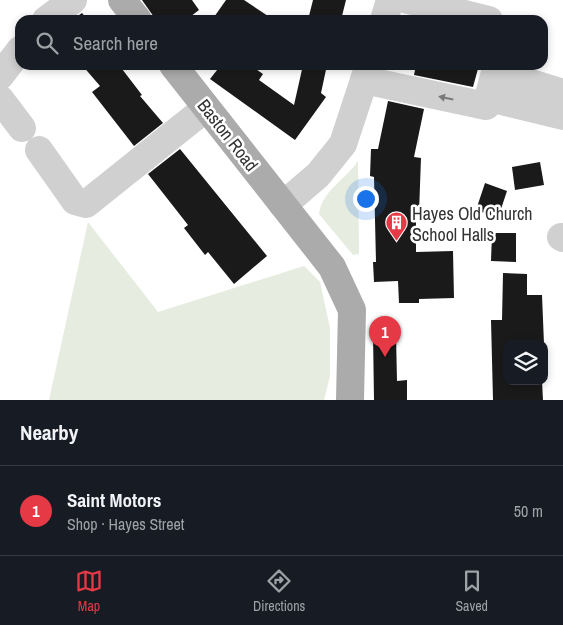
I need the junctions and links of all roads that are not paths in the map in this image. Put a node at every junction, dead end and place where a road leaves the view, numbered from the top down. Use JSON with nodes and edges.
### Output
{"nodes":[{"id":1,"x":73,"y":0,"type":"edge"},
{"id":2,"x":122,"y":0,"type":"edge"},
{"id":3,"x":390,"y":0,"type":"edge"},
{"id":4,"x":408,"y":0,"type":"edge"},
{"id":5,"x":53,"y":15,"type":"edge"},
{"id":6,"x":134,"y":15,"type":"edge"},
{"id":7,"x":386,"y":15,"type":"edge"},
{"id":8,"x":469,"y":15,"type":"edge"},
{"id":9,"x":15,"y":56,"type":"edge"},
{"id":10,"x":177,"y":70,"type":"edge"},
{"id":11,"x":366,"y":72,"type":"edge"},
{"id":12,"x":0,"y":76,"type":"edge"},
{"id":13,"x":494,"y":78,"type":"edge"},
{"id":14,"x":563,"y":92,"type":"edge"},
{"id":15,"x":0,"y":99,"type":"edge"},
{"id":16,"x":206,"y":108,"type":"junction"},
{"id":17,"x":563,"y":116,"type":"edge"},
{"id":18,"x":22,"y":128,"type":"dead end"},
{"id":19,"x":39,"y":150,"type":"dead end"},
{"id":20,"x":283,"y":206,"type":"junction"},
{"id":21,"x":350,"y":400,"type":"edge"}],
"edges":[{"from":1,"to":5,"type":"street"},
{"from":2,"to":6,"type":"main road"},
{"from":3,"to":7,"type":"street"},
{"from":4,"to":8,"type":"street"},
{"from":9,"to":12,"type":"street"},
{"from":10,"to":16,"type":"main road","name":"Baston Road"},
{"from":13,"to":11,"type":"street","one_way":true},
{"from":11,"to":20,"type":"street"},
{"from":13,"to":14,"type":"street"},
{"from":13,"to":17,"type":"street"},
{"from":15,"to":18,"type":"street"},
{"from":16,"to":19,"type":"street"},
{"from":16,"to":20,"type":"main road","name":"Baston Road"},
{"from":20,"to":21,"type":"main road","name":"Baston Road"}]}
